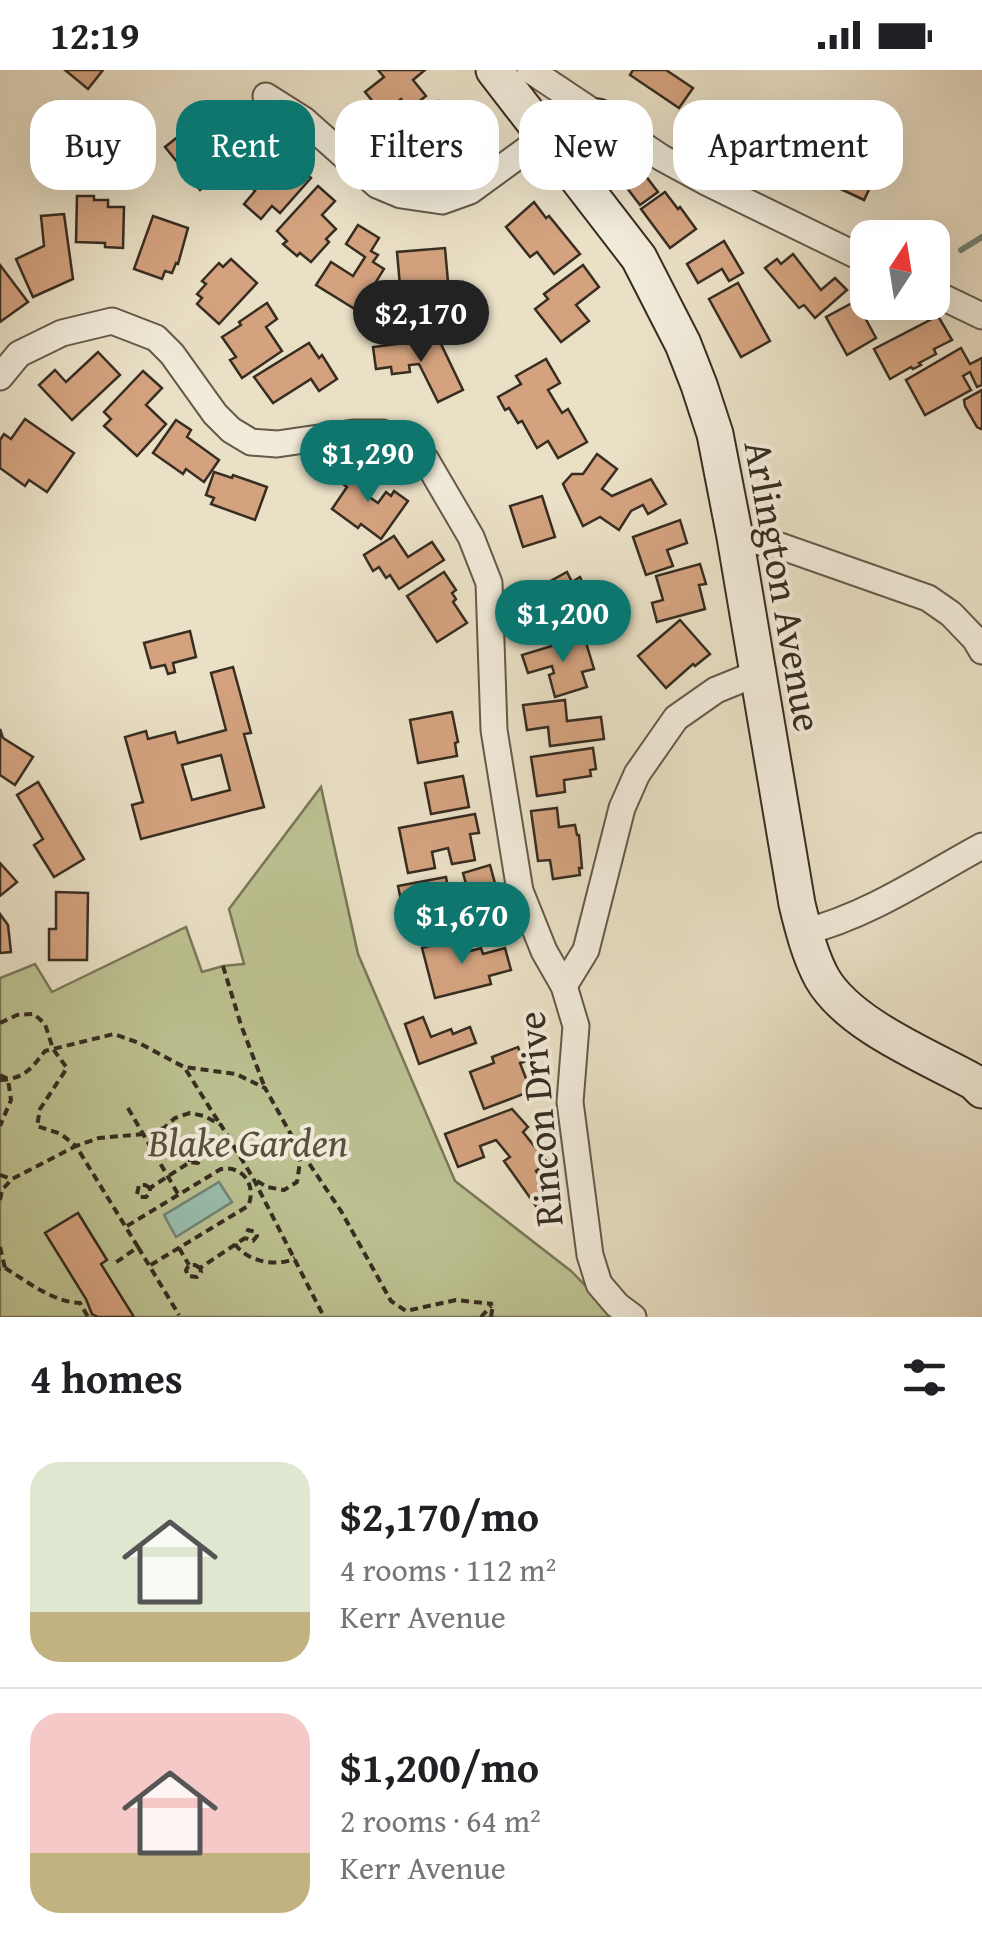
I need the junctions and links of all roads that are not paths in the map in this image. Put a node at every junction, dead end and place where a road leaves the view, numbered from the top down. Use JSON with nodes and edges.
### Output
{"nodes":[{"id":1,"x":494,"y":70,"type":"edge"},
{"id":2,"x":530,"y":70,"type":"edge"},
{"id":3,"x":266,"y":96,"type":"dead end"},
{"id":4,"x":573,"y":100,"type":"edge"},
{"id":5,"x":519,"y":103,"type":"edge"},
{"id":6,"x":653,"y":152,"type":"edge"},
{"id":7,"x":519,"y":164,"type":"edge"},
{"id":8,"x":586,"y":190,"type":"edge"},
{"id":9,"x":850,"y":252,"type":"edge"},
{"id":10,"x":950,"y":301,"type":"edge"},
{"id":11,"x":982,"y":316,"type":"edge"},
{"id":12,"x":0,"y":377,"type":"edge"},
{"id":13,"x":735,"y":538,"type":"junction"},
{"id":14,"x":982,"y":651,"type":"edge"},
{"id":15,"x":758,"y":674,"type":"junction"},
{"id":16,"x":982,"y":846,"type":"edge"},
{"id":17,"x":804,"y":932,"type":"junction"},
{"id":18,"x":564,"y":986,"type":"junction"},
{"id":19,"x":982,"y":1090,"type":"edge"},
{"id":20,"x":633,"y":1317,"type":"edge"}],
"edges":[{"from":1,"to":5,"type":"main road","name":"Arlington Avenue"},
{"from":2,"to":4,"type":"street"},
{"from":3,"to":7,"type":"street"},
{"from":6,"to":9,"type":"street"},
{"from":8,"to":13,"type":"main road","name":"Arlington Avenue"},
{"from":10,"to":11,"type":"street"},
{"from":12,"to":18,"type":"street"},
{"from":13,"to":14,"type":"street"},
{"from":13,"to":15,"type":"main road","name":"Arlington Avenue"},
{"from":15,"to":17,"type":"main road","name":"Arlington Avenue"},
{"from":15,"to":18,"type":"street","name":"Rincon Drive"},
{"from":16,"to":17,"type":"street"},
{"from":17,"to":19,"type":"main road","name":"Arlington Avenue"},
{"from":18,"to":20,"type":"street","name":"Rincon Drive"}]}
